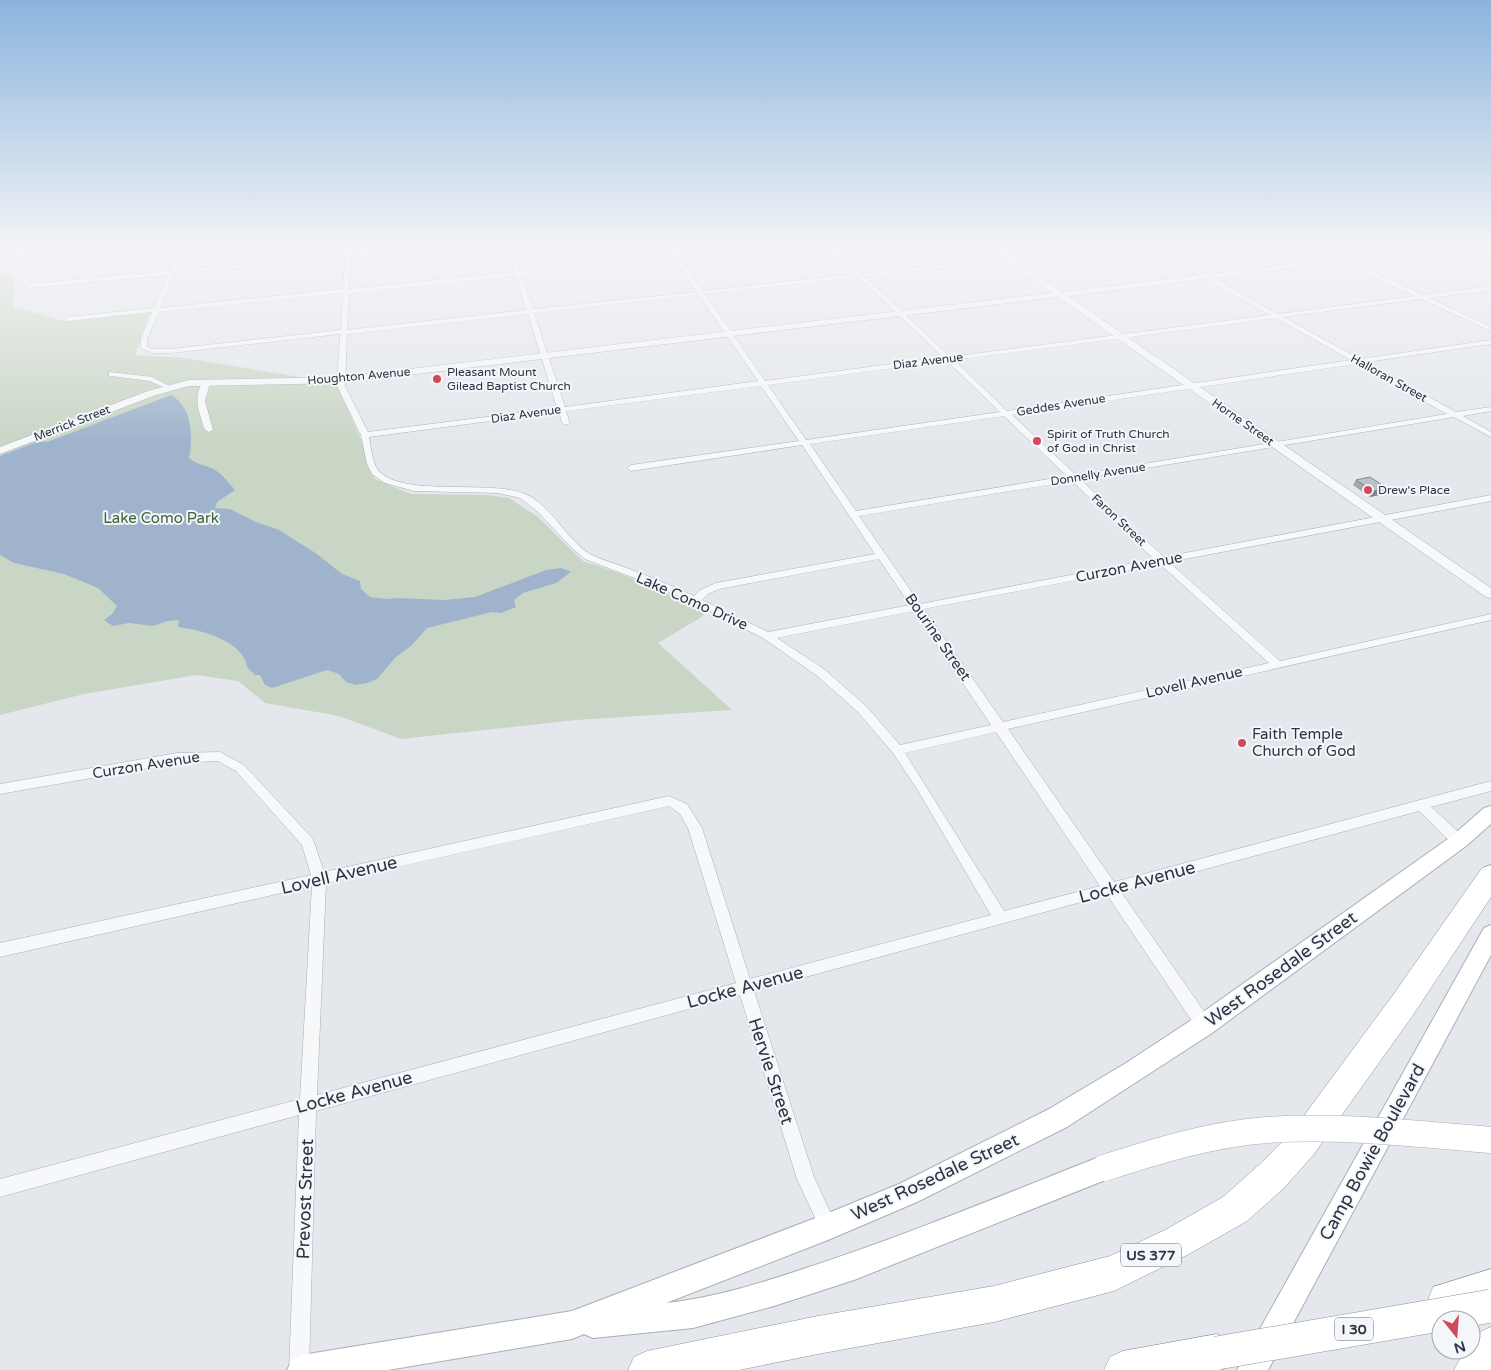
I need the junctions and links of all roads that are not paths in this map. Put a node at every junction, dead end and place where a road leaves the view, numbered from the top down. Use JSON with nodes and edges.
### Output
{"nodes":[{"id":1,"x":127,"y":313,"type":"edge"},
{"id":2,"x":155,"y":313,"type":"edge"},
{"id":3,"x":345,"y":313,"type":"edge"},
{"id":4,"x":513,"y":313,"type":"edge"},
{"id":5,"x":531,"y":313,"type":"edge"},
{"id":6,"x":715,"y":313,"type":"edge"},
{"id":7,"x":909,"y":313,"type":"edge"},
{"id":8,"x":1087,"y":313,"type":"edge"},
{"id":9,"x":1271,"y":313,"type":"edge"},
{"id":10,"x":1301,"y":313,"type":"edge"},
{"id":11,"x":1457,"y":313,"type":"edge"},
{"id":12,"x":900,"y":314,"type":"junction"},
{"id":13,"x":1277,"y":316,"type":"junction"},
{"id":14,"x":68,"y":319,"type":"dead end"},
{"id":15,"x":1491,"y":329,"type":"edge"},
{"id":16,"x":345,"y":332,"type":"junction"},
{"id":17,"x":729,"y":334,"type":"junction"},
{"id":18,"x":1120,"y":336,"type":"junction"},
{"id":19,"x":1491,"y":342,"type":"edge"},
{"id":20,"x":545,"y":356,"type":"junction"},
{"id":21,"x":948,"y":359,"type":"junction"},
{"id":22,"x":1358,"y":361,"type":"junction"},
{"id":23,"x":112,"y":374,"type":"dead end"},
{"id":24,"x":342,"y":380,"type":"junction"},
{"id":25,"x":206,"y":383,"type":"junction"},
{"id":26,"x":763,"y":383,"type":"junction"},
{"id":27,"x":1191,"y":385,"type":"junction"},
{"id":28,"x":169,"y":388,"type":"junction"},
{"id":29,"x":144,"y":396,"type":"joint"},
{"id":30,"x":562,"y":409,"type":"junction"},
{"id":31,"x":1491,"y":409,"type":"edge"},
{"id":32,"x":1006,"y":414,"type":"junction"},
{"id":33,"x":1456,"y":415,"type":"junction"},
{"id":34,"x":566,"y":422,"type":"dead end"},
{"id":35,"x":209,"y":430,"type":"dead end"},
{"id":36,"x":1491,"y":434,"type":"edge"},
{"id":37,"x":365,"y":435,"type":"junction"},
{"id":38,"x":804,"y":442,"type":"junction"},
{"id":39,"x":1276,"y":444,"type":"junction"},
{"id":40,"x":0,"y":451,"type":"edge"},
{"id":41,"x":631,"y":468,"type":"dead end"},
{"id":42,"x":1074,"y":478,"type":"junction"},
{"id":43,"x":1491,"y":498,"type":"edge"},
{"id":44,"x":853,"y":514,"type":"junction"},
{"id":45,"x":1383,"y":519,"type":"junction"},
{"id":46,"x":882,"y":556,"type":"junction"},
{"id":47,"x":1162,"y":561,"type":"junction"},
{"id":48,"x":1491,"y":594,"type":"edge"},
{"id":49,"x":695,"y":600,"type":"junction"},
{"id":50,"x":917,"y":608,"type":"junction"},
{"id":51,"x":1491,"y":616,"type":"edge"},
{"id":52,"x":767,"y":636,"type":"junction"},
{"id":53,"x":1277,"y":664,"type":"junction"},
{"id":54,"x":999,"y":726,"type":"junction"},
{"id":55,"x":897,"y":750,"type":"junction"},
{"id":56,"x":1491,"y":786,"type":"edge"},
{"id":57,"x":0,"y":788,"type":"edge"},
{"id":58,"x":678,"y":802,"type":"joint"},
{"id":59,"x":1421,"y":805,"type":"junction"},
{"id":60,"x":1491,"y":814,"type":"edge"},
{"id":61,"x":1459,"y":841,"type":"junction"},
{"id":62,"x":1491,"y":876,"type":"edge"},
{"id":63,"x":319,"y":879,"type":"junction"},
{"id":64,"x":1111,"y":888,"type":"junction"},
{"id":65,"x":1001,"y":918,"type":"junction"},
{"id":66,"x":1491,"y":934,"type":"edge"},
{"id":67,"x":0,"y":950,"type":"edge"},
{"id":68,"x":744,"y":987,"type":"junction"},
{"id":69,"x":1204,"y":1025,"type":"junction"},
{"id":70,"x":308,"y":1104,"type":"junction"},
{"id":71,"x":1491,"y":1140,"type":"edge"},
{"id":72,"x":0,"y":1188,"type":"edge"},
{"id":73,"x":828,"y":1227,"type":"junction"},
{"id":74,"x":1491,"y":1287,"type":"edge"},
{"id":75,"x":1491,"y":1306,"type":"edge"},
{"id":76,"x":572,"y":1326,"type":"junction"},
{"id":77,"x":1324,"y":1334,"type":"junction"},
{"id":78,"x":1491,"y":1346,"type":"edge"},
{"id":79,"x":301,"y":1370,"type":"edge"},
{"id":80,"x":647,"y":1370,"type":"edge"},
{"id":81,"x":1123,"y":1370,"type":"edge"},
{"id":82,"x":1252,"y":1370,"type":"edge"},
{"id":83,"x":1473,"y":1370,"type":"edge"}],
"edges":[{"from":1,"to":14,"type":"street"},
{"from":2,"to":16,"type":"street"},
{"from":3,"to":16,"type":"street"},
{"from":4,"to":16,"type":"street"},
{"from":5,"to":20,"type":"street"},
{"from":6,"to":17,"type":"street","name":"Bourine Street"},
{"from":7,"to":12,"type":"street","name":"Houghton Avenue"},
{"from":8,"to":18,"type":"street","name":"Horne Street"},
{"from":9,"to":13,"type":"street","name":"Halloran Street"},
{"from":10,"to":13,"type":"street","name":"Diaz Avenue"},
{"from":11,"to":15,"type":"street"},
{"from":12,"to":17,"type":"street","name":"Houghton Avenue"},
{"from":12,"to":21,"type":"street","name":"Faron Street"},
{"from":13,"to":18,"type":"street","name":"Diaz Avenue"},
{"from":13,"to":22,"type":"street","name":"Halloran Street"},
{"from":16,"to":24,"type":"street"},
{"from":17,"to":20,"type":"street","name":"Houghton Avenue"},
{"from":17,"to":26,"type":"street","name":"Bourine Street"},
{"from":18,"to":21,"type":"street","name":"Diaz Avenue"},
{"from":18,"to":27,"type":"street","name":"Horne Street"},
{"from":19,"to":22,"type":"street","name":"Geddes Avenue"},
{"from":20,"to":24,"type":"street","name":"Houghton Avenue"},
{"from":20,"to":30,"type":"street"},
{"from":21,"to":26,"type":"street","name":"Diaz Avenue"},
{"from":21,"to":32,"type":"street","name":"Faron Street"},
{"from":22,"to":27,"type":"street","name":"Geddes Avenue"},
{"from":22,"to":33,"type":"street","name":"Halloran Street"},
{"from":23,"to":28,"type":"street"},
{"from":24,"to":25,"type":"street","name":"Houghton Avenue"},
{"from":24,"to":37,"type":"street","name":"Lake Como Drive"},
{"from":25,"to":28,"type":"street","name":"Houghton Avenue"},
{"from":25,"to":35,"type":"street"},
{"from":26,"to":30,"type":"street","name":"Diaz Avenue"},
{"from":26,"to":38,"type":"street","name":"Bourine Street"},
{"from":27,"to":32,"type":"street","name":"Geddes Avenue"},
{"from":27,"to":39,"type":"street","name":"Horne Street"},
{"from":28,"to":29,"type":"street","name":"Houghton Avenue"},
{"from":29,"to":40,"type":"street","name":"Merrick Street"},
{"from":30,"to":34,"type":"street"},
{"from":30,"to":37,"type":"street","name":"Diaz Avenue"},
{"from":31,"to":33,"type":"street","name":"Donnelly Avenue"},
{"from":32,"to":38,"type":"street","name":"Geddes Avenue"},
{"from":32,"to":42,"type":"street","name":"Faron Street"},
{"from":33,"to":36,"type":"street","name":"Halloran Street"},
{"from":33,"to":39,"type":"street","name":"Donnelly Avenue"},
{"from":37,"to":49,"type":"street","name":"Lake Como Drive"},
{"from":38,"to":41,"type":"street","name":"Geddes Avenue"},
{"from":38,"to":44,"type":"street","name":"Bourine Street"},
{"from":39,"to":42,"type":"street","name":"Donnelly Avenue"},
{"from":39,"to":45,"type":"street","name":"Horne Street"},
{"from":42,"to":44,"type":"street","name":"Donnelly Avenue"},
{"from":42,"to":47,"type":"street","name":"Faron Street"},
{"from":43,"to":45,"type":"street","name":"Curzon Avenue"},
{"from":44,"to":46,"type":"street","name":"Bourine Street"},
{"from":45,"to":47,"type":"street","name":"Curzon Avenue"},
{"from":45,"to":48,"type":"street","name":"Horne Street"},
{"from":46,"to":49,"type":"street"},
{"from":46,"to":50,"type":"street","name":"Bourine Street"},
{"from":47,"to":50,"type":"street","name":"Curzon Avenue"},
{"from":47,"to":53,"type":"street","name":"Faron Street"},
{"from":49,"to":52,"type":"street","name":"Lake Como Drive"},
{"from":50,"to":52,"type":"street","name":"Curzon Avenue"},
{"from":50,"to":54,"type":"street","name":"Bourine Street"},
{"from":51,"to":53,"type":"street","name":"Lovell Avenue"},
{"from":52,"to":55,"type":"street","name":"Lake Como Drive"},
{"from":53,"to":54,"type":"street","name":"Lovell Avenue"},
{"from":54,"to":55,"type":"street","name":"Lovell Avenue"},
{"from":54,"to":64,"type":"street","name":"Bourine Street"},
{"from":55,"to":65,"type":"street","name":"Lake Como Drive"},
{"from":56,"to":59,"type":"street","name":"Locke Avenue"},
{"from":57,"to":63,"type":"street","name":"Curzon Avenue"},
{"from":58,"to":63,"type":"street","name":"Lovell Avenue"},
{"from":58,"to":68,"type":"street","name":"Hervie Street"},
{"from":59,"to":61,"type":"street"},
{"from":59,"to":64,"type":"street","name":"Locke Avenue"},
{"from":60,"to":61,"type":"main road","name":"West Rosedale Street"},
{"from":61,"to":69,"type":"main road","name":"West Rosedale Street"},
{"from":62,"to":80,"type":"highway","number":"US 377"},
{"from":63,"to":67,"type":"street","name":"Lovell Avenue"},
{"from":63,"to":70,"type":"street","name":"Prevost Street"},
{"from":64,"to":65,"type":"street","name":"Locke Avenue"},
{"from":64,"to":69,"type":"street","name":"Bourine Street"},
{"from":65,"to":68,"type":"street","name":"Locke Avenue"},
{"from":66,"to":82,"type":"main road","name":"Camp Bowie Boulevard"},
{"from":68,"to":70,"type":"street","name":"Locke Avenue"},
{"from":68,"to":73,"type":"street","name":"Hervie Street"},
{"from":69,"to":73,"type":"main road","name":"West Rosedale Street"},
{"from":70,"to":72,"type":"street","name":"Locke Avenue"},
{"from":70,"to":79,"type":"street","name":"Prevost Street"},
{"from":71,"to":76,"type":"main road","bridge":true},
{"from":73,"to":76,"type":"main road","name":"West Rosedale Street"},
{"from":74,"to":77,"type":"highway","bridge":true},
{"from":75,"to":77,"type":"highway","number":"I 30","bridge":true},
{"from":76,"to":79,"type":"main road","name":"West Rosedale Street"},
{"from":77,"to":81,"type":"highway","number":"I 30","bridge":true},
{"from":78,"to":83,"type":"highway"}]}
